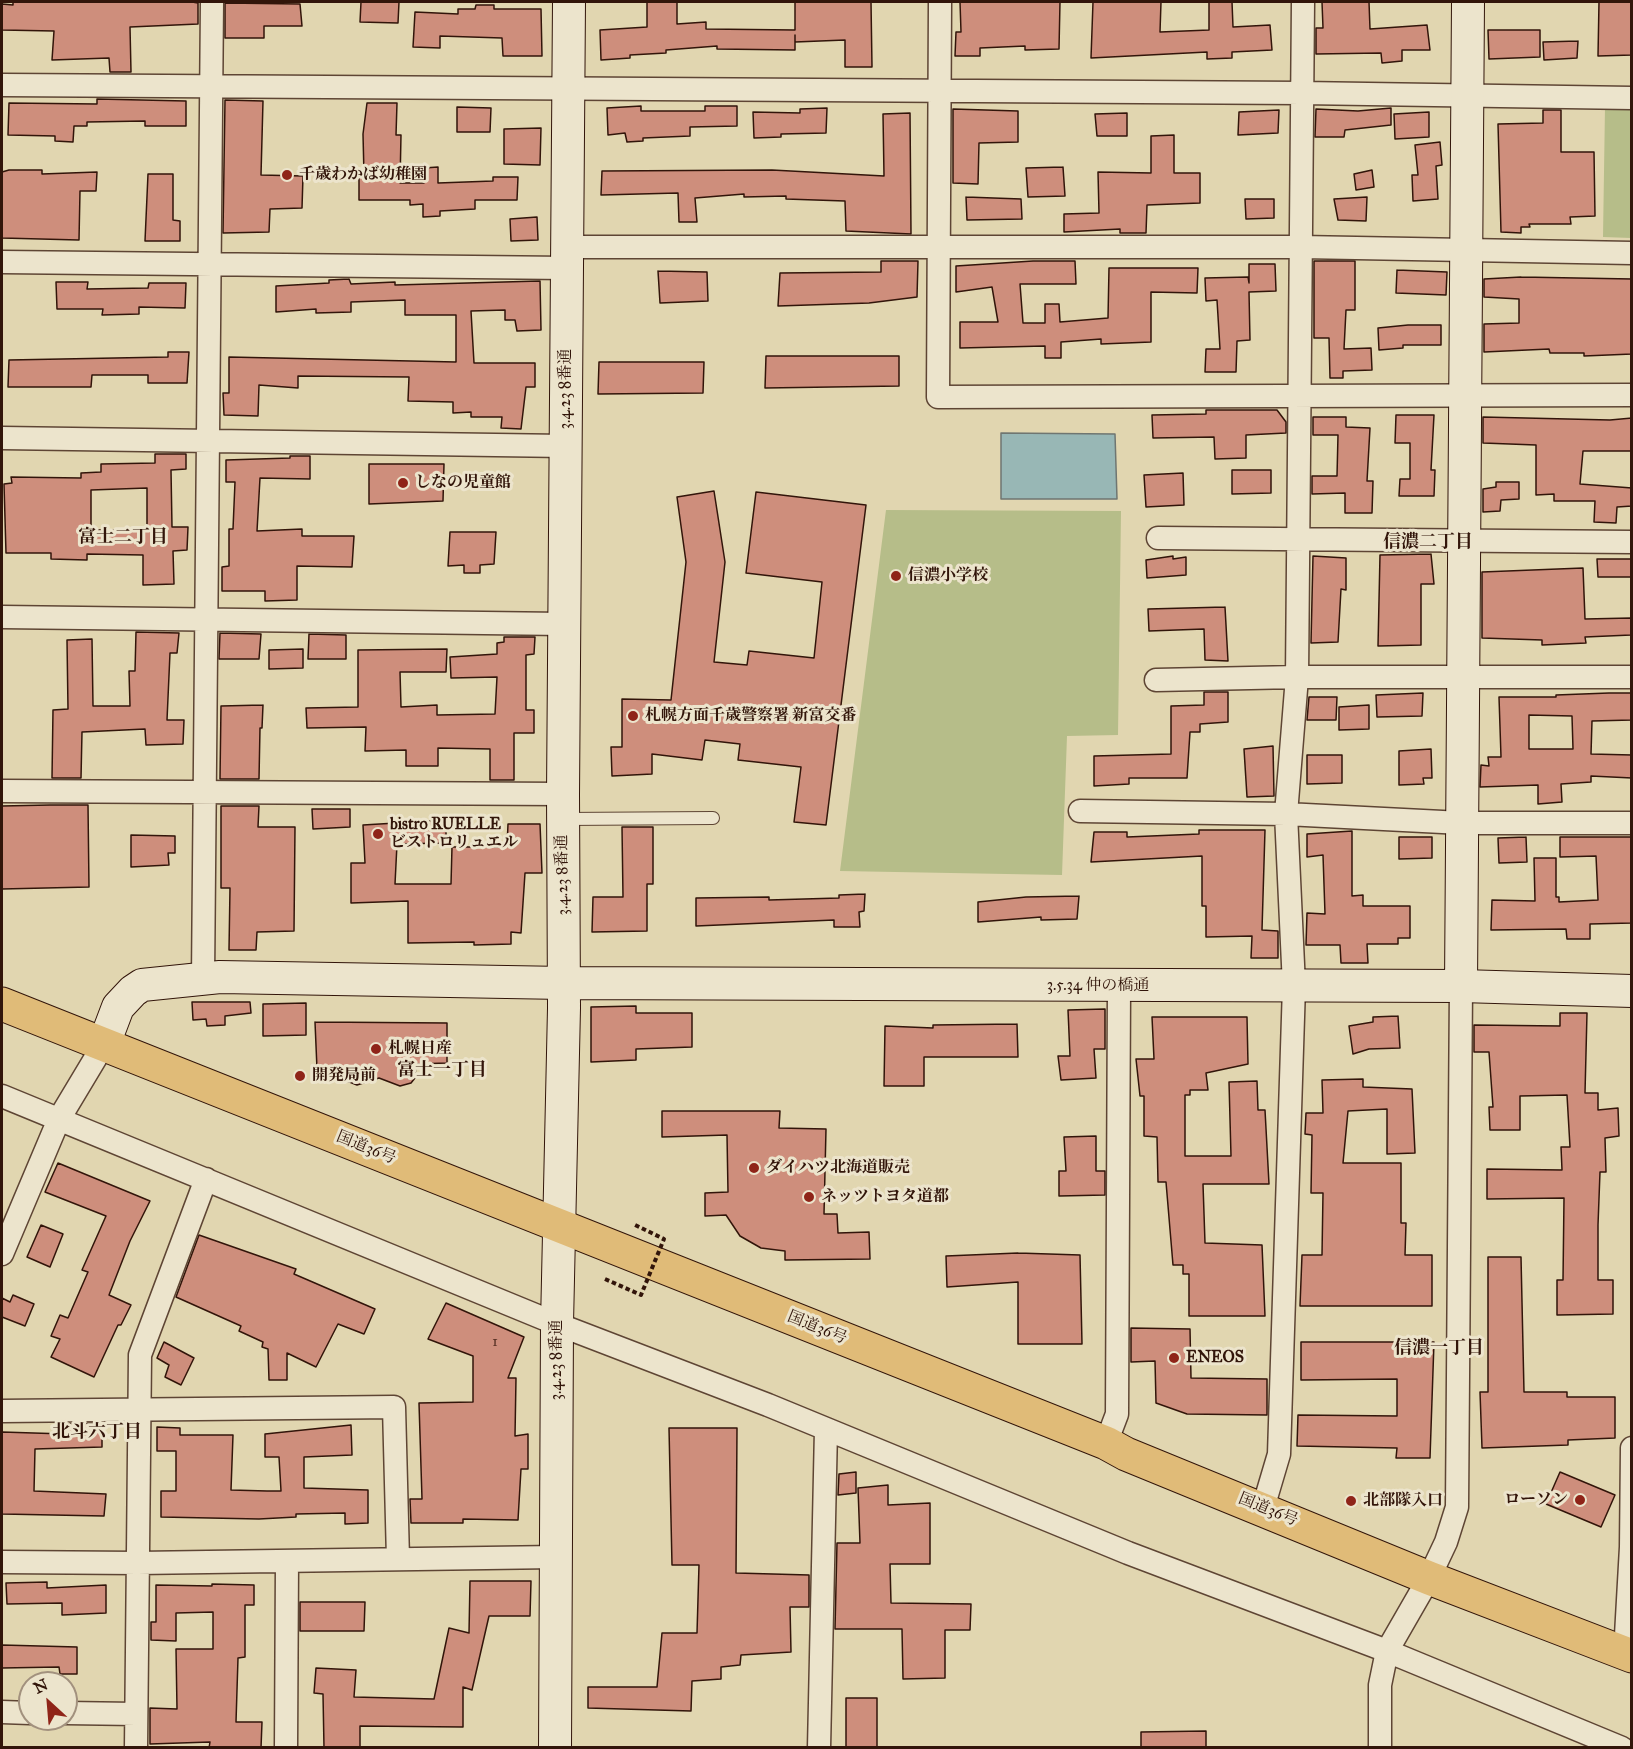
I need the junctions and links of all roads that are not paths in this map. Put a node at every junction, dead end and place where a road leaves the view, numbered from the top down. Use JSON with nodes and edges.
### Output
{"nodes":[{"id":1,"x":212,"y":2,"type":"edge"},
{"id":2,"x":569,"y":2,"type":"edge"},
{"id":3,"x":940,"y":2,"type":"edge"},
{"id":4,"x":1303,"y":2,"type":"edge"},
{"id":5,"x":1468,"y":2,"type":"edge"},
{"id":6,"x":2,"y":85,"type":"edge"},
{"id":7,"x":211,"y":87,"type":"junction"},
{"id":8,"x":568,"y":89,"type":"junction"},
{"id":9,"x":940,"y":92,"type":"junction"},
{"id":10,"x":1302,"y":93,"type":"junction"},
{"id":11,"x":1467,"y":97,"type":"junction"},
{"id":12,"x":1632,"y":98,"type":"edge"},
{"id":13,"x":939,"y":247,"type":"junction"},
{"id":14,"x":1301,"y":248,"type":"junction"},
{"id":15,"x":1466,"y":250,"type":"junction"},
{"id":16,"x":1632,"y":253,"type":"edge"},
{"id":17,"x":568,"y":258,"type":"junction"},
{"id":18,"x":2,"y":262,"type":"edge"},
{"id":19,"x":209,"y":265,"type":"junction"},
{"id":20,"x":1465,"y":393,"type":"junction"},
{"id":21,"x":1299,"y":394,"type":"junction"},
{"id":22,"x":1632,"y":394,"type":"edge"},
{"id":23,"x":2,"y":438,"type":"edge"},
{"id":24,"x":208,"y":439,"type":"junction"},
{"id":25,"x":566,"y":446,"type":"junction"},
{"id":26,"x":1158,"y":538,"type":"dead end"},
{"id":27,"x":1298,"y":538,"type":"junction"},
{"id":28,"x":1464,"y":542,"type":"junction"},
{"id":29,"x":1632,"y":542,"type":"edge"},
{"id":30,"x":2,"y":617,"type":"edge"},
{"id":31,"x":206,"y":618,"type":"junction"},
{"id":32,"x":564,"y":624,"type":"junction"},
{"id":33,"x":1297,"y":677,"type":"junction"},
{"id":34,"x":1463,"y":677,"type":"junction"},
{"id":35,"x":1632,"y":677,"type":"edge"},
{"id":36,"x":1156,"y":680,"type":"dead end"},
{"id":37,"x":2,"y":792,"type":"edge"},
{"id":38,"x":205,"y":792,"type":"junction"},
{"id":39,"x":563,"y":806,"type":"junction"},
{"id":40,"x":1080,"y":811,"type":"dead end"},
{"id":41,"x":1286,"y":814,"type":"junction"},
{"id":42,"x":713,"y":818,"type":"dead end"},
{"id":43,"x":1462,"y":824,"type":"junction"},
{"id":44,"x":1632,"y":824,"type":"edge"},
{"id":45,"x":203,"y":978,"type":"junction"},
{"id":46,"x":564,"y":983,"type":"junction"},
{"id":47,"x":1294,"y":986,"type":"junction"},
{"id":48,"x":1461,"y":986,"type":"junction"},
{"id":49,"x":1119,"y":987,"type":"junction"},
{"id":50,"x":1632,"y":992,"type":"edge"},
{"id":51,"x":2,"y":1004,"type":"edge"},
{"id":52,"x":104,"y":1044,"type":"junction"},
{"id":53,"x":2,"y":1096,"type":"edge"},
{"id":54,"x":59,"y":1119,"type":"junction"},
{"id":55,"x":206,"y":1179,"type":"junction"},
{"id":56,"x":560,"y":1226,"type":"junction"},
{"id":57,"x":2,"y":1254,"type":"edge"},
{"id":58,"x":557,"y":1324,"type":"junction"},
{"id":59,"x":2,"y":1411,"type":"edge"},
{"id":60,"x":139,"y":1411,"type":"junction"},
{"id":61,"x":826,"y":1429,"type":"junction"},
{"id":62,"x":1106,"y":1443,"type":"junction"},
{"id":63,"x":1632,"y":1448,"type":"edge"},
{"id":64,"x":1631,"y":1493,"type":"edge"},
{"id":65,"x":1263,"y":1508,"type":"junction"},
{"id":66,"x":556,"y":1557,"type":"junction"},
{"id":67,"x":398,"y":1559,"type":"junction"},
{"id":68,"x":288,"y":1561,"type":"junction"},
{"id":69,"x":2,"y":1562,"type":"edge"},
{"id":70,"x":138,"y":1563,"type":"junction"},
{"id":71,"x":1429,"y":1578,"type":"junction"},
{"id":72,"x":1387,"y":1651,"type":"junction"},
{"id":73,"x":1628,"y":1654,"type":"edge"},
{"id":74,"x":2,"y":1712,"type":"edge"},
{"id":75,"x":18,"y":1713,"type":"edge"},
{"id":76,"x":78,"y":1713,"type":"edge"},
{"id":77,"x":136,"y":1714,"type":"junction"},
{"id":78,"x":136,"y":1748,"type":"edge"},
{"id":79,"x":286,"y":1748,"type":"edge"},
{"id":80,"x":555,"y":1748,"type":"edge"},
{"id":81,"x":819,"y":1748,"type":"edge"},
{"id":82,"x":1380,"y":1748,"type":"edge"},
{"id":83,"x":1622,"y":1748,"type":"edge"}],
"edges":[{"from":1,"to":7,"type":"street"},
{"from":2,"to":8,"type":"street","name":"3.4.23 8番通"},
{"from":3,"to":9,"type":"street"},
{"from":4,"to":10,"type":"street"},
{"from":5,"to":11,"type":"street"},
{"from":6,"to":7,"type":"street"},
{"from":7,"to":8,"type":"street"},
{"from":7,"to":19,"type":"street"},
{"from":8,"to":9,"type":"street"},
{"from":8,"to":17,"type":"street","name":"3.4.23 8番通"},
{"from":9,"to":10,"type":"street"},
{"from":9,"to":13,"type":"street"},
{"from":10,"to":11,"type":"street"},
{"from":10,"to":14,"type":"street"},
{"from":11,"to":12,"type":"street"},
{"from":11,"to":15,"type":"street"},
{"from":13,"to":14,"type":"street"},
{"from":13,"to":17,"type":"street"},
{"from":13,"to":21,"type":"street"},
{"from":14,"to":15,"type":"street"},
{"from":14,"to":21,"type":"street"},
{"from":15,"to":16,"type":"street"},
{"from":15,"to":20,"type":"street"},
{"from":17,"to":19,"type":"street"},
{"from":17,"to":25,"type":"street","name":"3.4.23 8番通"},
{"from":18,"to":19,"type":"street"},
{"from":19,"to":24,"type":"street"},
{"from":20,"to":21,"type":"street"},
{"from":20,"to":22,"type":"street"},
{"from":20,"to":28,"type":"street"},
{"from":21,"to":27,"type":"street"},
{"from":23,"to":24,"type":"street"},
{"from":24,"to":25,"type":"street"},
{"from":24,"to":31,"type":"street"},
{"from":25,"to":32,"type":"street","name":"3.4.23 8番通"},
{"from":26,"to":27,"type":"street"},
{"from":27,"to":28,"type":"street"},
{"from":27,"to":33,"type":"street"},
{"from":28,"to":29,"type":"street"},
{"from":28,"to":34,"type":"street"},
{"from":30,"to":31,"type":"street"},
{"from":31,"to":32,"type":"street"},
{"from":31,"to":38,"type":"street"},
{"from":32,"to":39,"type":"street","name":"3.4.23 8番通"},
{"from":33,"to":34,"type":"street"},
{"from":33,"to":36,"type":"street"},
{"from":33,"to":41,"type":"street"},
{"from":34,"to":35,"type":"street"},
{"from":34,"to":43,"type":"street"},
{"from":37,"to":38,"type":"street"},
{"from":38,"to":39,"type":"street"},
{"from":38,"to":45,"type":"street"},
{"from":39,"to":42,"type":"lane"},
{"from":39,"to":46,"type":"street","name":"3.4.23 8番通"},
{"from":40,"to":41,"type":"street"},
{"from":41,"to":43,"type":"street"},
{"from":41,"to":47,"type":"street"},
{"from":43,"to":44,"type":"street"},
{"from":43,"to":48,"type":"street"},
{"from":45,"to":46,"type":"street","name":"3.5.34 仲の橋通"},
{"from":45,"to":52,"type":"street","name":"3.5.34 仲の橋通"},
{"from":46,"to":49,"type":"street","name":"3.5.34 仲の橋通"},
{"from":46,"to":56,"type":"street","name":"3.4.23 8番通"},
{"from":47,"to":48,"type":"street","name":"3.5.34 仲の橋通"},
{"from":47,"to":49,"type":"street","name":"3.5.34 仲の橋通"},
{"from":47,"to":65,"type":"street"},
{"from":48,"to":50,"type":"street","name":"3.5.34 仲の橋通"},
{"from":48,"to":71,"type":"street"},
{"from":49,"to":62,"type":"street"},
{"from":51,"to":52,"type":"highway","name":"国道36号"},
{"from":52,"to":54,"type":"street"},
{"from":52,"to":56,"type":"highway","name":"国道36号"},
{"from":53,"to":54,"type":"street"},
{"from":54,"to":55,"type":"street"},
{"from":54,"to":57,"type":"street"},
{"from":55,"to":58,"type":"street"},
{"from":55,"to":60,"type":"street"},
{"from":56,"to":58,"type":"street","name":"3.4.23 8番通"},
{"from":56,"to":62,"type":"highway","name":"国道36号"},
{"from":58,"to":61,"type":"street"},
{"from":58,"to":66,"type":"street","name":"3.4.23 8番通"},
{"from":59,"to":60,"type":"street"},
{"from":60,"to":67,"type":"street"},
{"from":60,"to":70,"type":"street"},
{"from":61,"to":72,"type":"street"},
{"from":61,"to":81,"type":"street"},
{"from":62,"to":65,"type":"highway","name":"国道36号"},
{"from":63,"to":64,"type":"street"},
{"from":64,"to":73,"type":"street"},
{"from":65,"to":71,"type":"highway","name":"国道36号"},
{"from":66,"to":67,"type":"street"},
{"from":66,"to":80,"type":"street","name":"3.4.23 8番通"},
{"from":67,"to":68,"type":"street"},
{"from":68,"to":70,"type":"street"},
{"from":68,"to":79,"type":"street"},
{"from":69,"to":70,"type":"street"},
{"from":70,"to":77,"type":"street"},
{"from":71,"to":72,"type":"street"},
{"from":71,"to":73,"type":"highway","name":"国道36号"},
{"from":72,"to":82,"type":"street"},
{"from":72,"to":83,"type":"street"},
{"from":74,"to":75,"type":"street"},
{"from":76,"to":77,"type":"street"},
{"from":77,"to":78,"type":"street"}]}
